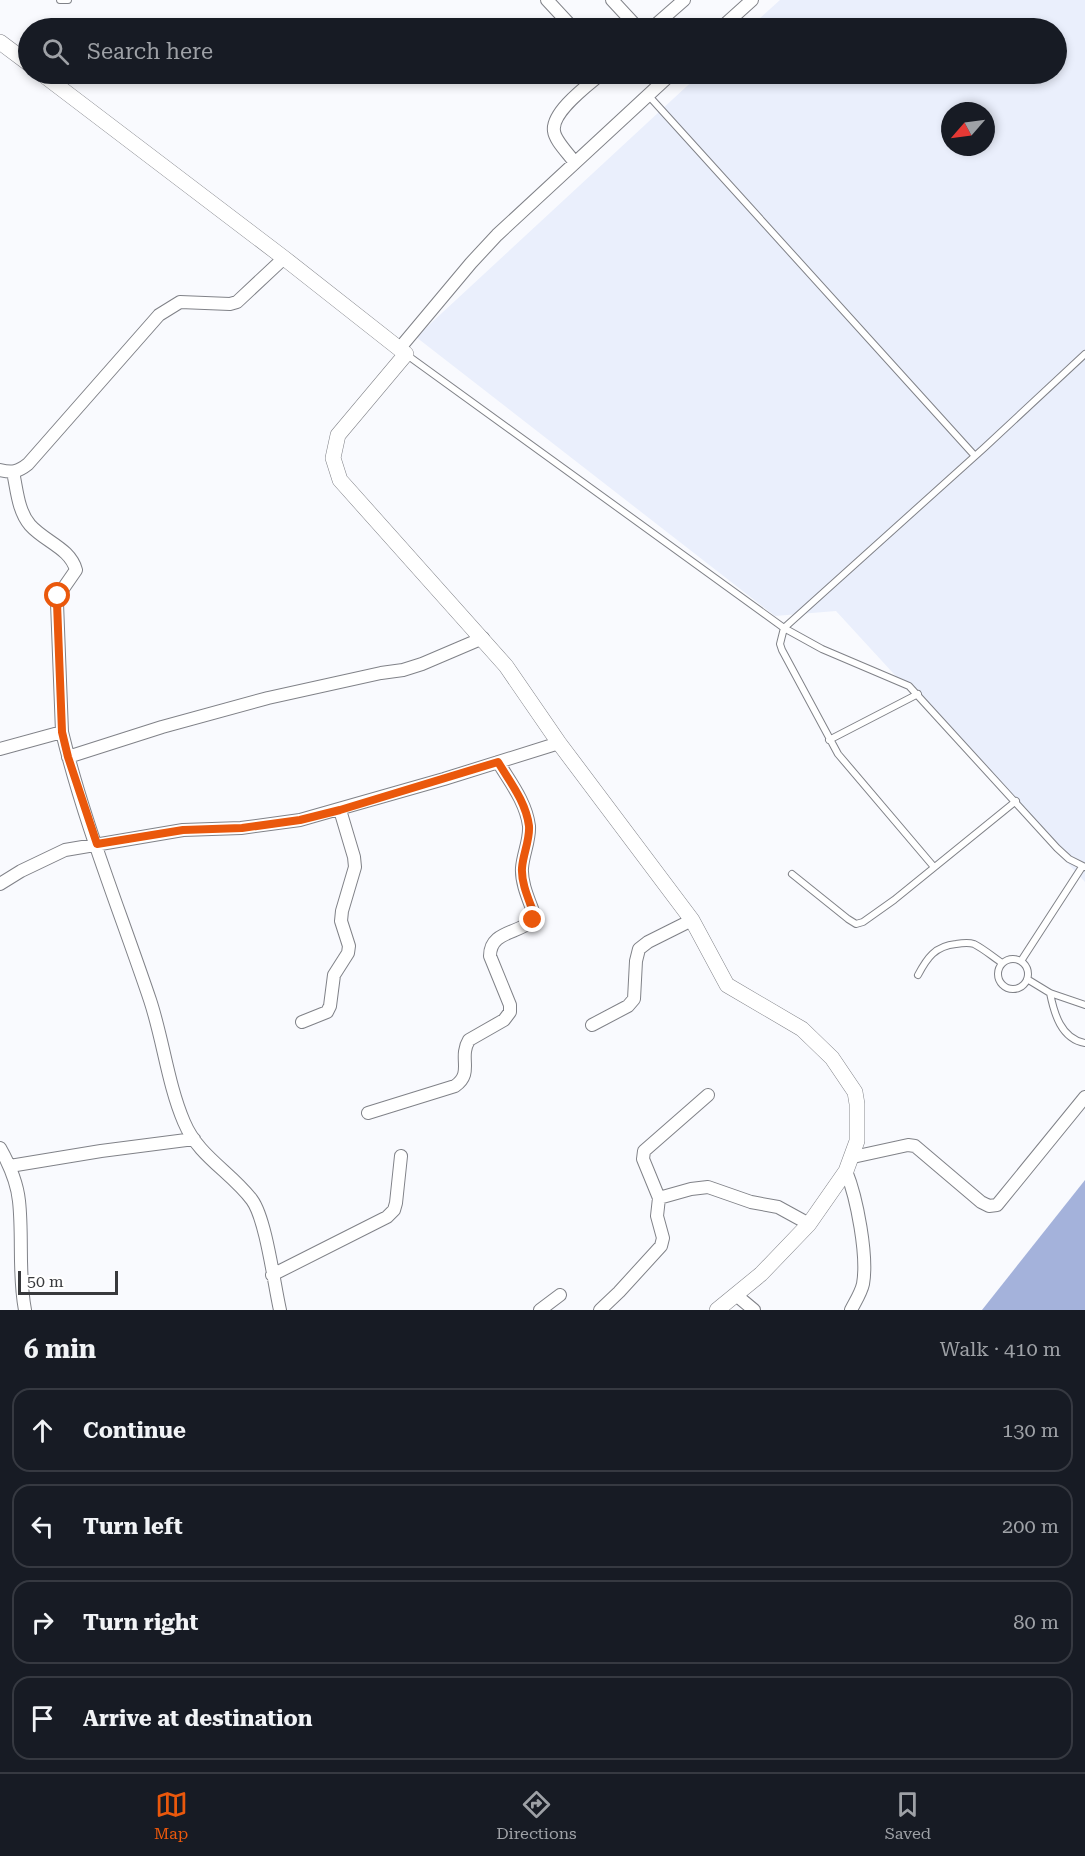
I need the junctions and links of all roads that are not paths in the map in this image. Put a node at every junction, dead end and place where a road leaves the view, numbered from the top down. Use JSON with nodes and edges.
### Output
{"nodes":[{"id":1,"x":60,"y":0,"type":"edge"},
{"id":2,"x":68,"y":0,"type":"edge"},
{"id":3,"x":548,"y":0,"type":"edge"},
{"id":4,"x":612,"y":0,"type":"edge"},
{"id":5,"x":752,"y":0,"type":"edge"},
{"id":6,"x":682,"y":1,"type":"edge"},
{"id":7,"x":564,"y":18,"type":"edge"},
{"id":8,"x":629,"y":18,"type":"edge"},
{"id":9,"x":663,"y":18,"type":"edge"},
{"id":10,"x":732,"y":18,"type":"edge"},
{"id":11,"x":0,"y":42,"type":"edge"},
{"id":12,"x":18,"y":56,"type":"edge"},
{"id":13,"x":55,"y":84,"type":"edge"},
{"id":14,"x":590,"y":84,"type":"edge"},
{"id":15,"x":660,"y":84,"type":"edge"},
{"id":16,"x":648,"y":95,"type":"junction"},
{"id":17,"x":575,"y":163,"type":"junction"},
{"id":18,"x":284,"y":258,"type":"junction"},
{"id":19,"x":403,"y":352,"type":"junction"},
{"id":20,"x":1085,"y":354,"type":"edge"},
{"id":21,"x":975,"y":456,"type":"junction"},
{"id":22,"x":0,"y":470,"type":"edge"},
{"id":23,"x":13,"y":472,"type":"junction"},
{"id":24,"x":784,"y":628,"type":"junction"},
{"id":25,"x":483,"y":638,"type":"junction"},
{"id":26,"x":918,"y":694,"type":"junction"},
{"id":27,"x":62,"y":732,"type":"junction"},
{"id":28,"x":829,"y":740,"type":"junction"},
{"id":29,"x":560,"y":743,"type":"junction"},
{"id":30,"x":0,"y":749,"type":"edge"},
{"id":31,"x":68,"y":757,"type":"junction"},
{"id":32,"x":498,"y":762,"type":"junction"},
{"id":33,"x":1016,"y":801,"type":"junction"},
{"id":34,"x":340,"y":810,"type":"junction"},
{"id":35,"x":97,"y":844,"type":"junction"},
{"id":36,"x":934,"y":867,"type":"junction"},
{"id":37,"x":1083,"y":867,"type":"edge"},
{"id":38,"x":792,"y":873,"type":"dead end"},
{"id":39,"x":0,"y":884,"type":"edge"},
{"id":40,"x":692,"y":920,"type":"junction"},
{"id":41,"x":1021,"y":961,"type":"junction"},
{"id":42,"x":1002,"y":963,"type":"junction"},
{"id":43,"x":918,"y":975,"type":"dead end"},
{"id":44,"x":1027,"y":979,"type":"junction"},
{"id":45,"x":1050,"y":993,"type":"junction"},
{"id":46,"x":1085,"y":1005,"type":"edge"},
{"id":47,"x":302,"y":1022,"type":"dead end"},
{"id":48,"x":592,"y":1025,"type":"dead end"},
{"id":49,"x":1085,"y":1043,"type":"edge"},
{"id":50,"x":708,"y":1095,"type":"dead end"},
{"id":51,"x":1085,"y":1097,"type":"edge"},
{"id":52,"x":368,"y":1113,"type":"dead end"},
{"id":53,"x":194,"y":1139,"type":"junction"},
{"id":54,"x":0,"y":1148,"type":"edge"},
{"id":55,"x":401,"y":1156,"type":"dead end"},
{"id":56,"x":853,"y":1157,"type":"junction"},
{"id":57,"x":10,"y":1166,"type":"junction"},
{"id":58,"x":846,"y":1171,"type":"junction"},
{"id":59,"x":659,"y":1198,"type":"junction"},
{"id":60,"x":809,"y":1224,"type":"junction"},
{"id":61,"x":272,"y":1275,"type":"junction"},
{"id":62,"x":560,"y":1294,"type":"dead end"},
{"id":63,"x":736,"y":1295,"type":"junction"},
{"id":64,"x":25,"y":1310,"type":"edge"},
{"id":65,"x":280,"y":1310,"type":"edge"},
{"id":66,"x":540,"y":1310,"type":"edge"},
{"id":67,"x":600,"y":1310,"type":"edge"},
{"id":68,"x":717,"y":1310,"type":"edge"},
{"id":69,"x":753,"y":1310,"type":"edge"},
{"id":70,"x":851,"y":1310,"type":"edge"}],
"edges":[{"from":1,"to":2,"type":"lane"},
{"from":3,"to":7,"type":"street"},
{"from":4,"to":8,"type":"street"},
{"from":5,"to":10,"type":"street"},
{"from":6,"to":9,"type":"street"},
{"from":11,"to":12,"type":"street"},
{"from":13,"to":18,"type":"street"},
{"from":14,"to":17,"type":"street"},
{"from":15,"to":16,"type":"street"},
{"from":16,"to":17,"type":"street"},
{"from":16,"to":21,"type":"lane"},
{"from":17,"to":19,"type":"street"},
{"from":18,"to":19,"type":"street"},
{"from":18,"to":23,"type":"street"},
{"from":19,"to":24,"type":"lane"},
{"from":19,"to":25,"type":"street"},
{"from":20,"to":21,"type":"lane"},
{"from":21,"to":24,"type":"lane"},
{"from":22,"to":23,"type":"street"},
{"from":23,"to":27,"type":"street"},
{"from":24,"to":26,"type":"lane"},
{"from":24,"to":28,"type":"lane"},
{"from":25,"to":29,"type":"street"},
{"from":25,"to":31,"type":"street"},
{"from":26,"to":28,"type":"lane"},
{"from":26,"to":33,"type":"lane"},
{"from":27,"to":30,"type":"street"},
{"from":27,"to":31,"type":"street"},
{"from":28,"to":36,"type":"lane"},
{"from":29,"to":32,"type":"street"},
{"from":29,"to":40,"type":"street"},
{"from":31,"to":35,"type":"street"},
{"from":32,"to":34,"type":"street"},
{"from":32,"to":52,"type":"street"},
{"from":33,"to":36,"type":"lane"},
{"from":33,"to":37,"type":"lane"},
{"from":34,"to":35,"type":"street"},
{"from":34,"to":47,"type":"street"},
{"from":35,"to":39,"type":"street"},
{"from":35,"to":53,"type":"street"},
{"from":36,"to":38,"type":"lane"},
{"from":37,"to":41,"type":"lane"},
{"from":40,"to":48,"type":"street"},
{"from":40,"to":56,"type":"street"},
{"from":41,"to":42,"type":"lane"},
{"from":41,"to":44,"type":"lane"},
{"from":42,"to":43,"type":"lane"},
{"from":42,"to":44,"type":"lane"},
{"from":44,"to":45,"type":"lane"},
{"from":45,"to":46,"type":"lane"},
{"from":45,"to":49,"type":"lane"},
{"from":50,"to":59,"type":"street"},
{"from":51,"to":56,"type":"street"},
{"from":53,"to":57,"type":"street"},
{"from":53,"to":61,"type":"street"},
{"from":54,"to":57,"type":"street"},
{"from":55,"to":61,"type":"street"},
{"from":56,"to":58,"type":"street"},
{"from":57,"to":64,"type":"street"},
{"from":58,"to":60,"type":"street"},
{"from":58,"to":70,"type":"street"},
{"from":59,"to":60,"type":"street"},
{"from":59,"to":67,"type":"street"},
{"from":60,"to":63,"type":"street"},
{"from":61,"to":65,"type":"street"},
{"from":62,"to":66,"type":"street"},
{"from":63,"to":68,"type":"street"},
{"from":63,"to":69,"type":"street"}]}
